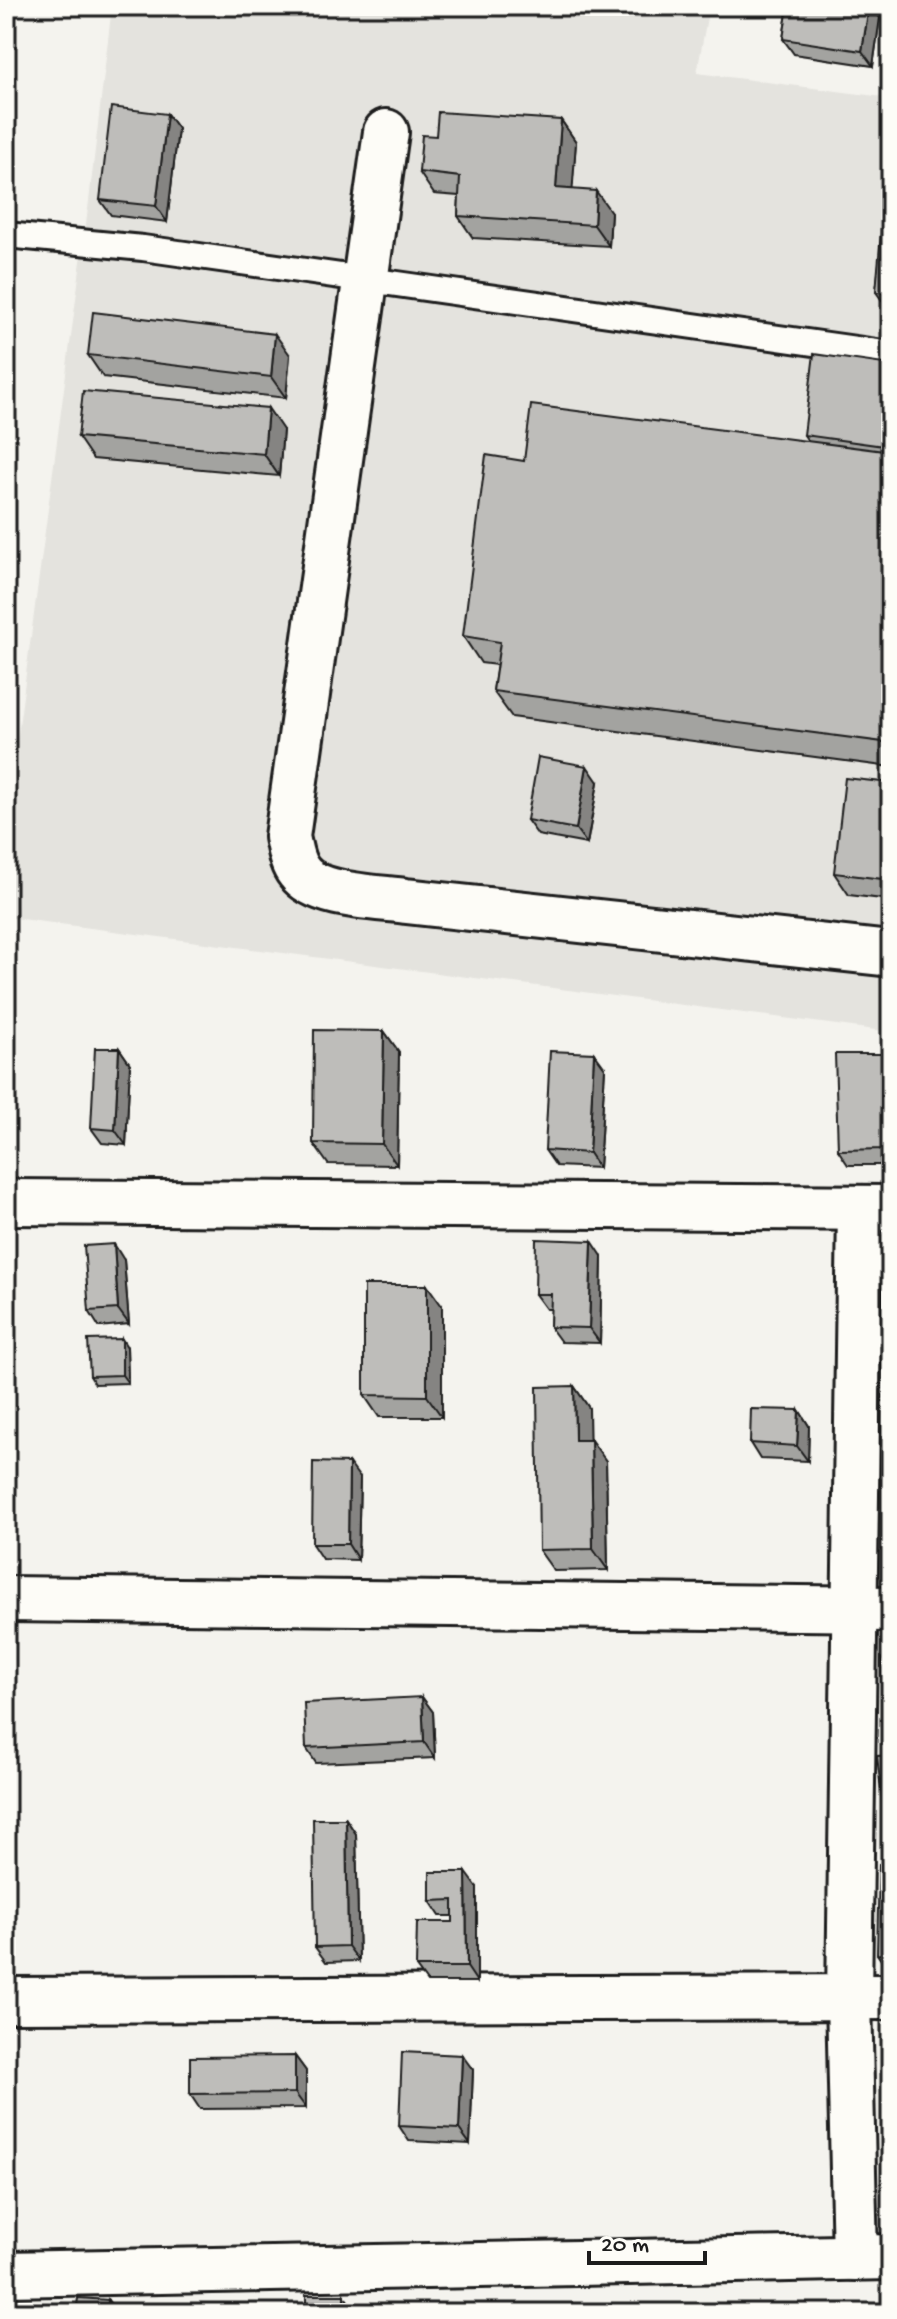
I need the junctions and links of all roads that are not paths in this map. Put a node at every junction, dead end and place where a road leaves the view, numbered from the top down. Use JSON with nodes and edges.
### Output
{"nodes":[{"id":1,"x":386,"y":132,"type":"dead end"},
{"id":2,"x":6,"y":235,"type":"edge"},
{"id":3,"x":366,"y":278,"type":"junction"},
{"id":4,"x":891,"y":354,"type":"edge"},
{"id":5,"x":891,"y":954,"type":"edge"},
{"id":6,"x":6,"y":1202,"type":"edge"},
{"id":7,"x":875,"y":1208,"type":"edge"},
{"id":8,"x":6,"y":1599,"type":"edge"},
{"id":9,"x":873,"y":1610,"type":"edge"},
{"id":10,"x":870,"y":1998,"type":"edge"},
{"id":11,"x":6,"y":2000,"type":"edge"},
{"id":12,"x":873,"y":2258,"type":"edge"},
{"id":13,"x":6,"y":2274,"type":"edge"}],
"edges":[{"from":1,"to":3,"type":"street"},
{"from":2,"to":3,"type":"lane"},
{"from":3,"to":4,"type":"lane"},
{"from":3,"to":5,"type":"street"},
{"from":6,"to":7,"type":"street"},
{"from":7,"to":9,"type":"street"},
{"from":8,"to":9,"type":"street"},
{"from":9,"to":10,"type":"street"},
{"from":10,"to":11,"type":"street"},
{"from":10,"to":12,"type":"street"},
{"from":12,"to":13,"type":"street"}]}
